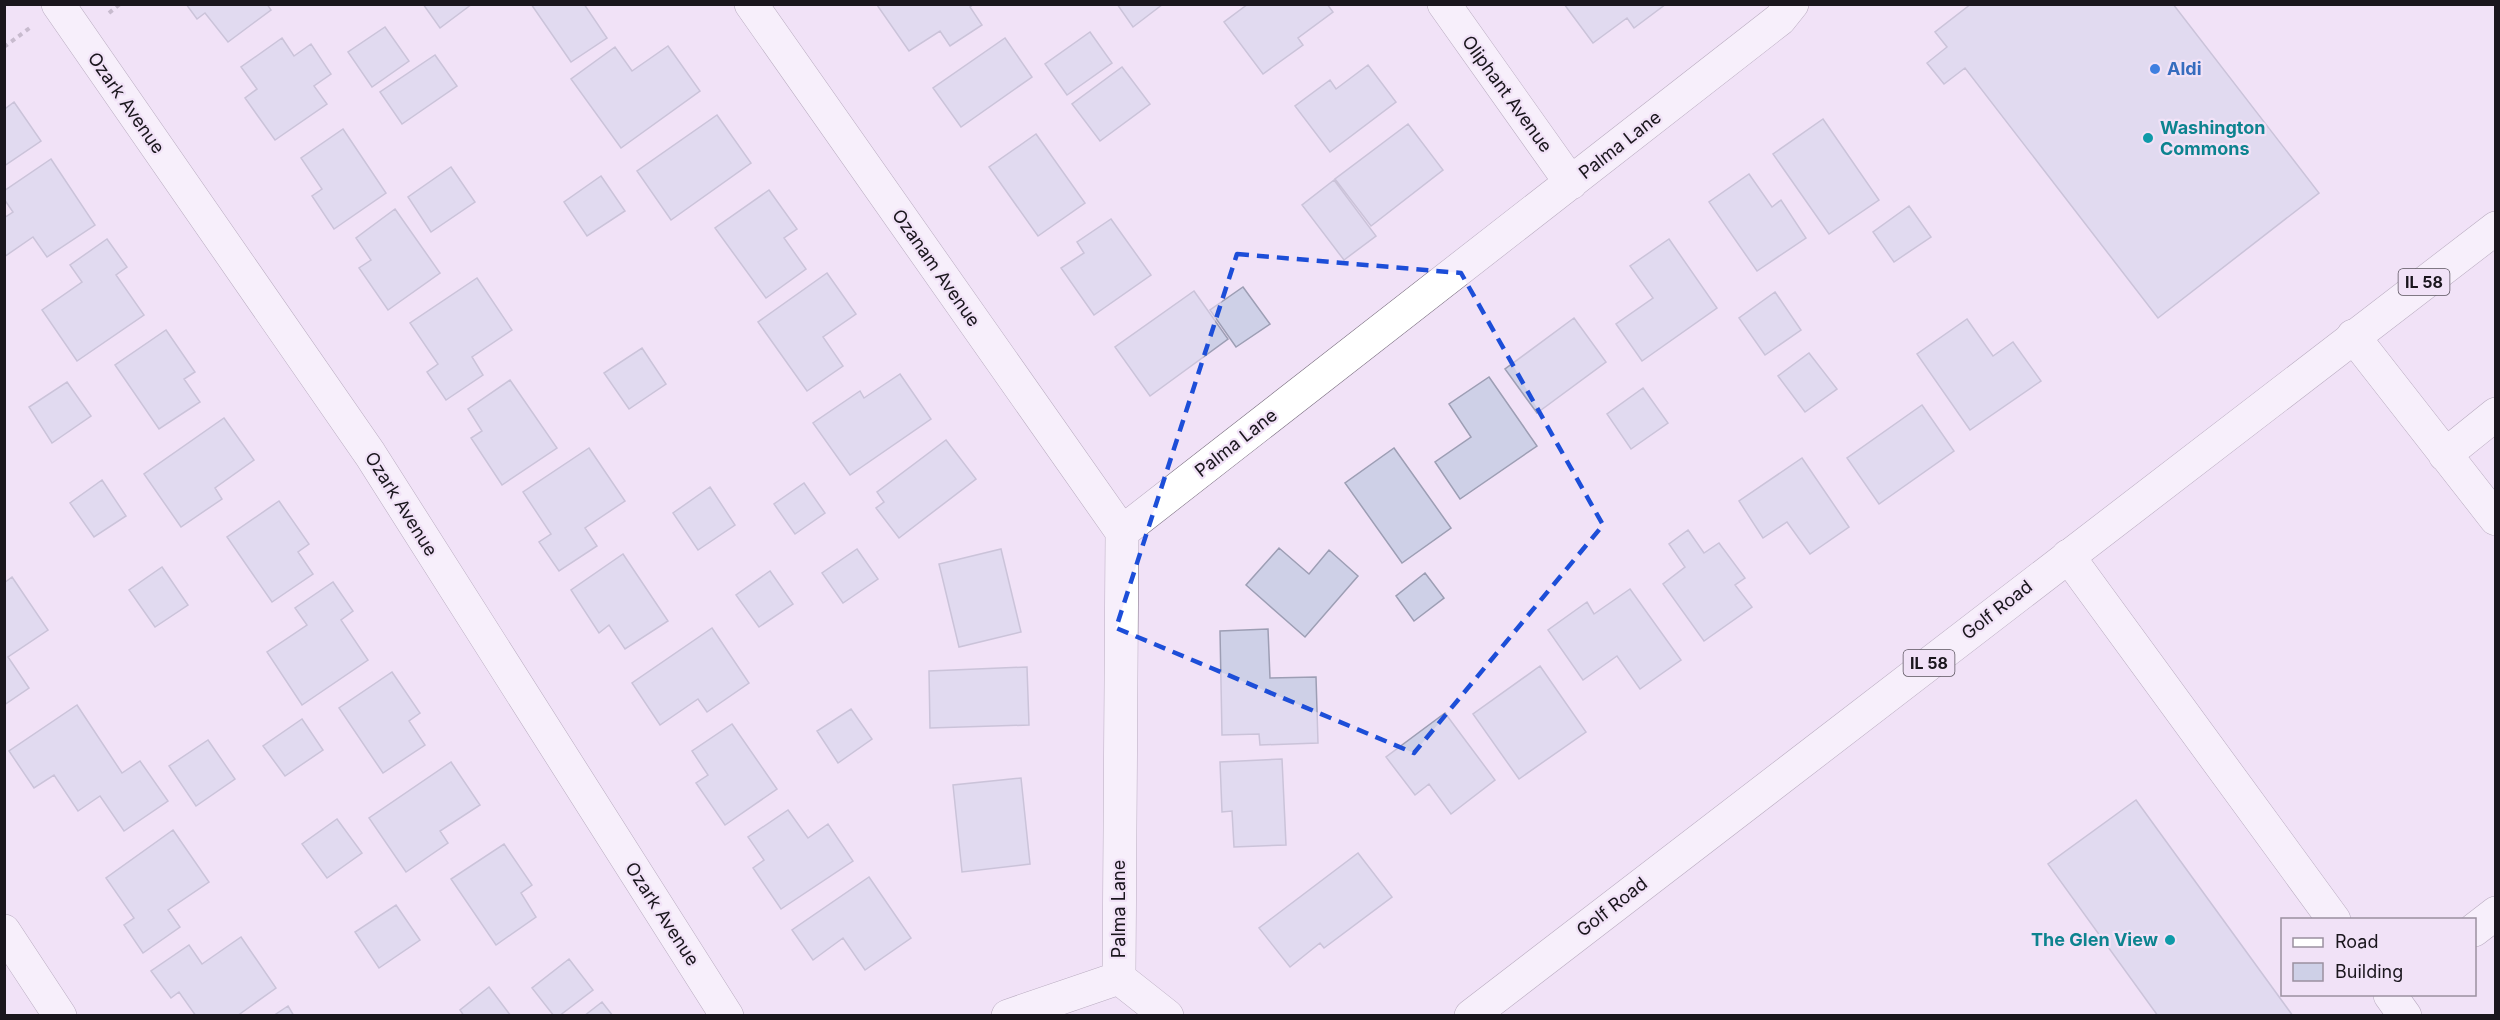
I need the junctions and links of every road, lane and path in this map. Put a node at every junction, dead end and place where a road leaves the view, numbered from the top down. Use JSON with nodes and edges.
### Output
{"nodes":[{"id":1,"x":120,"y":4,"type":"edge"},
{"id":2,"x":751,"y":4,"type":"edge"},
{"id":3,"x":1444,"y":4,"type":"edge"},
{"id":4,"x":1792,"y":4,"type":"edge"},
{"id":5,"x":46,"y":14,"type":"edge"},
{"id":6,"x":107,"y":14,"type":"dead end"},
{"id":7,"x":4,"y":47,"type":"edge"},
{"id":8,"x":1571,"y":183,"type":"junction"},
{"id":9,"x":2496,"y":228,"type":"edge"},
{"id":10,"x":2353,"y":336,"type":"junction"},
{"id":11,"x":2496,"y":414,"type":"edge"},
{"id":12,"x":2445,"y":455,"type":"junction"},
{"id":13,"x":2496,"y":519,"type":"edge"},
{"id":14,"x":1122,"y":532,"type":"junction"},
{"id":15,"x":2068,"y":556,"type":"junction"},
{"id":16,"x":2496,"y":914,"type":"edge"},
{"id":17,"x":2333,"y":918,"type":"edge"},
{"id":18,"x":2476,"y":929,"type":"edge"},
{"id":19,"x":4,"y":931,"type":"edge"},
{"id":20,"x":1119,"y":978,"type":"junction"},
{"id":21,"x":60,"y":1016,"type":"edge"},
{"id":22,"x":727,"y":1016,"type":"edge"},
{"id":23,"x":1008,"y":1016,"type":"edge"},
{"id":24,"x":1167,"y":1016,"type":"edge"},
{"id":25,"x":1471,"y":1016,"type":"edge"}],
"edges":[{"from":1,"to":6,"type":"path"},
{"from":2,"to":14,"type":"street","name":"Ozanam Avenue"},
{"from":3,"to":8,"type":"street","name":"Oliphant Avenue"},
{"from":4,"to":8,"type":"street","name":"Palma Lane"},
{"from":5,"to":7,"type":"path"},
{"from":5,"to":22,"type":"street","name":"Ozark Avenue"},
{"from":8,"to":14,"type":"street","name":"Palma Lane"},
{"from":9,"to":10,"type":"street","name":"Golf Road","number":"IL 58"},
{"from":10,"to":12,"type":"street"},
{"from":10,"to":15,"type":"street","name":"Golf Road","number":"IL 58"},
{"from":11,"to":12,"type":"street"},
{"from":12,"to":13,"type":"street"},
{"from":14,"to":20,"type":"street","name":"Palma Lane"},
{"from":15,"to":17,"type":"street"},
{"from":15,"to":25,"type":"street","name":"Golf Road","number":"IL 58"},
{"from":16,"to":18,"type":"street"},
{"from":19,"to":21,"type":"street"},
{"from":20,"to":23,"type":"street","name":"Palma Lane"},
{"from":20,"to":24,"type":"street"}]}
